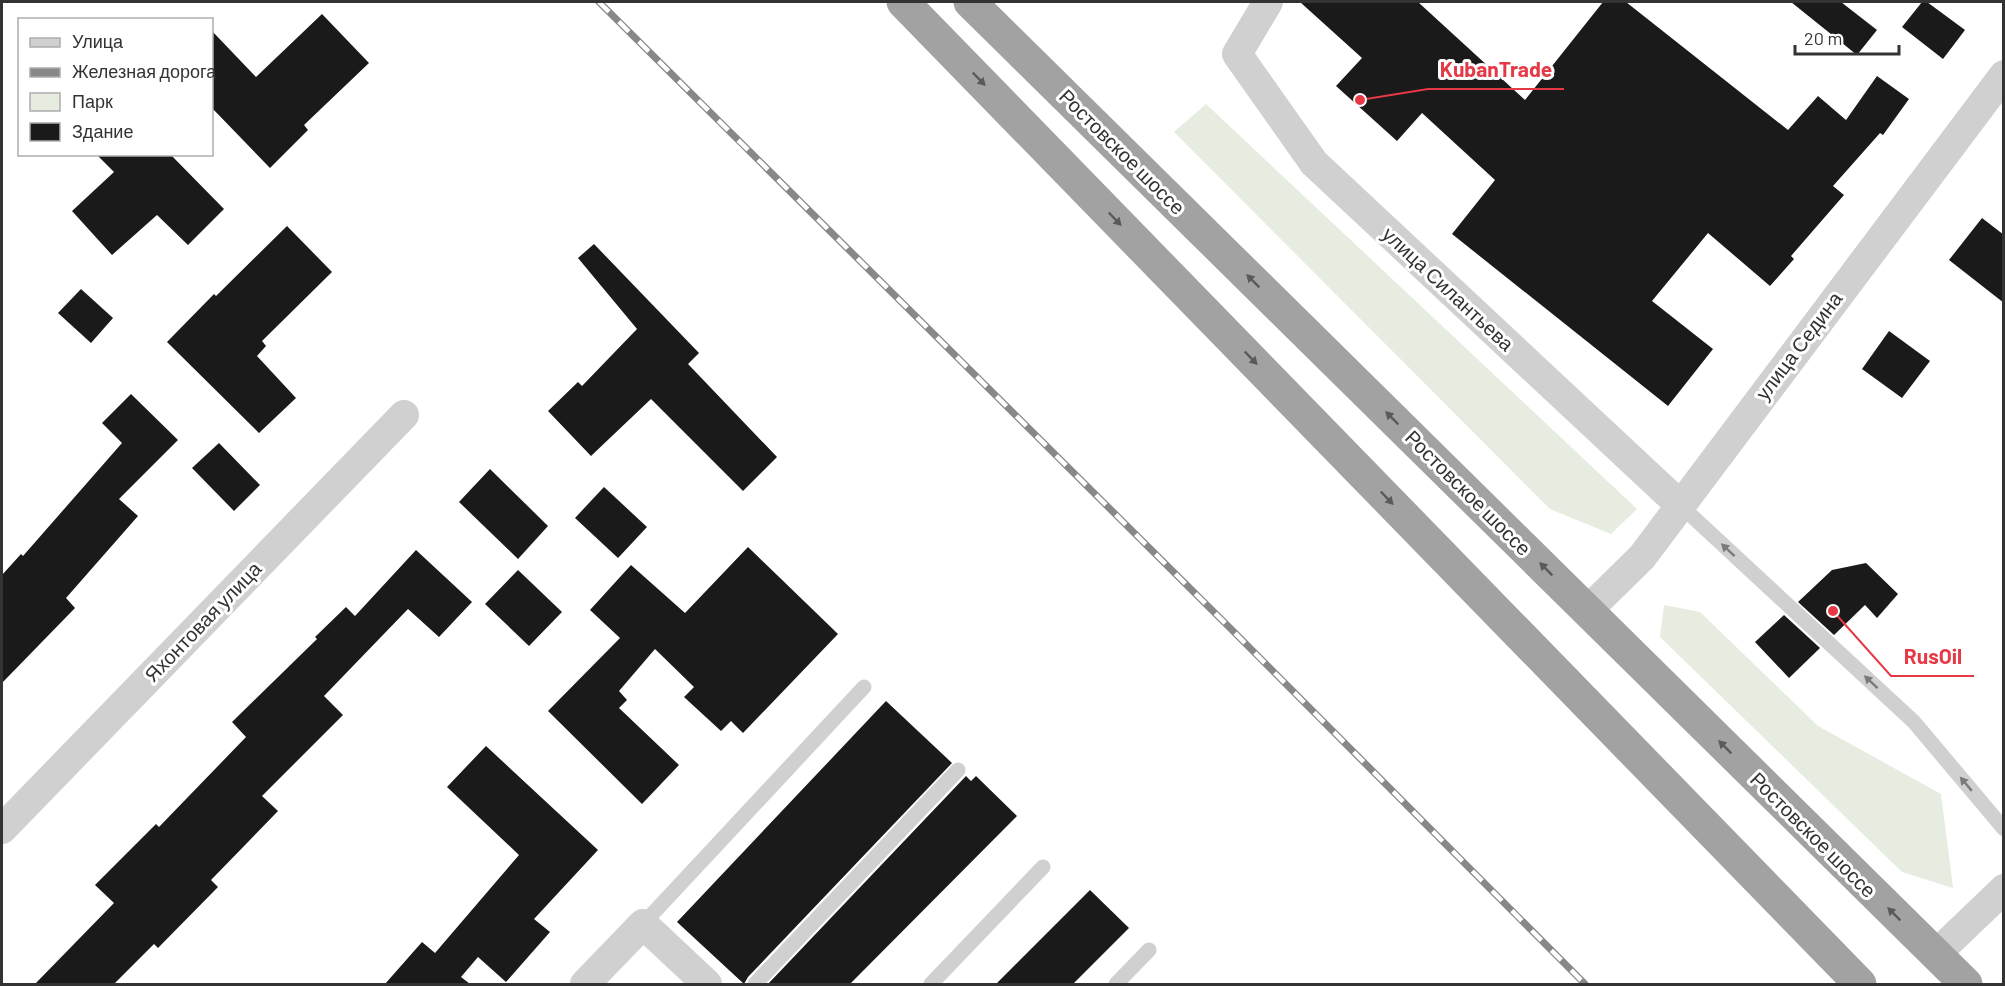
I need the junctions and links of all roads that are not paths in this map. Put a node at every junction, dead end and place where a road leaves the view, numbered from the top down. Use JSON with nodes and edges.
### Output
{"nodes":[{"id":1,"x":903,"y":2,"type":"edge"},
{"id":2,"x":970,"y":2,"type":"edge"},
{"id":3,"x":1268,"y":2,"type":"edge"},
{"id":4,"x":2004,"y":75,"type":"edge"},
{"id":5,"x":404,"y":415,"type":"dead end"},
{"id":6,"x":1680,"y":505,"type":"junction"},
{"id":7,"x":1587,"y":610,"type":"junction"},
{"id":8,"x":864,"y":687,"type":"dead end"},
{"id":9,"x":958,"y":770,"type":"dead end"},
{"id":10,"x":2,"y":829,"type":"edge"},
{"id":11,"x":2004,"y":829,"type":"edge"},
{"id":12,"x":1043,"y":867,"type":"dead end"},
{"id":13,"x":2004,"y":889,"type":"edge"},
{"id":14,"x":643,"y":924,"type":"junction"},
{"id":15,"x":1149,"y":950,"type":"dead end"},
{"id":16,"x":1935,"y":955,"type":"junction"},
{"id":17,"x":585,"y":984,"type":"edge"},
{"id":18,"x":707,"y":984,"type":"edge"},
{"id":19,"x":755,"y":984,"type":"edge"},
{"id":20,"x":932,"y":984,"type":"edge"},
{"id":21,"x":1116,"y":984,"type":"edge"},
{"id":22,"x":1860,"y":984,"type":"edge"},
{"id":23,"x":1966,"y":984,"type":"edge"}],
"edges":[{"from":1,"to":22,"type":"highway","one_way":true},
{"from":7,"to":2,"type":"highway","name":"Ростовское шоссе","one_way":true},
{"from":3,"to":6,"type":"street","name":"улица Силантьева"},
{"from":4,"to":6,"type":"street","name":"улица Седина"},
{"from":5,"to":10,"type":"street","name":"Яхонтовая улица"},
{"from":6,"to":7,"type":"street","name":"улица Седина"},
{"from":11,"to":6,"type":"lane","one_way":true},
{"from":16,"to":7,"type":"highway","name":"Ростовское шоссе","one_way":true},
{"from":8,"to":14,"type":"lane"},
{"from":9,"to":19,"type":"lane"},
{"from":12,"to":20,"type":"lane"},
{"from":13,"to":16,"type":"street"},
{"from":14,"to":17,"type":"street"},
{"from":14,"to":18,"type":"street"},
{"from":15,"to":21,"type":"lane"},
{"from":16,"to":23,"type":"highway","name":"Ростовское шоссе"}]}
